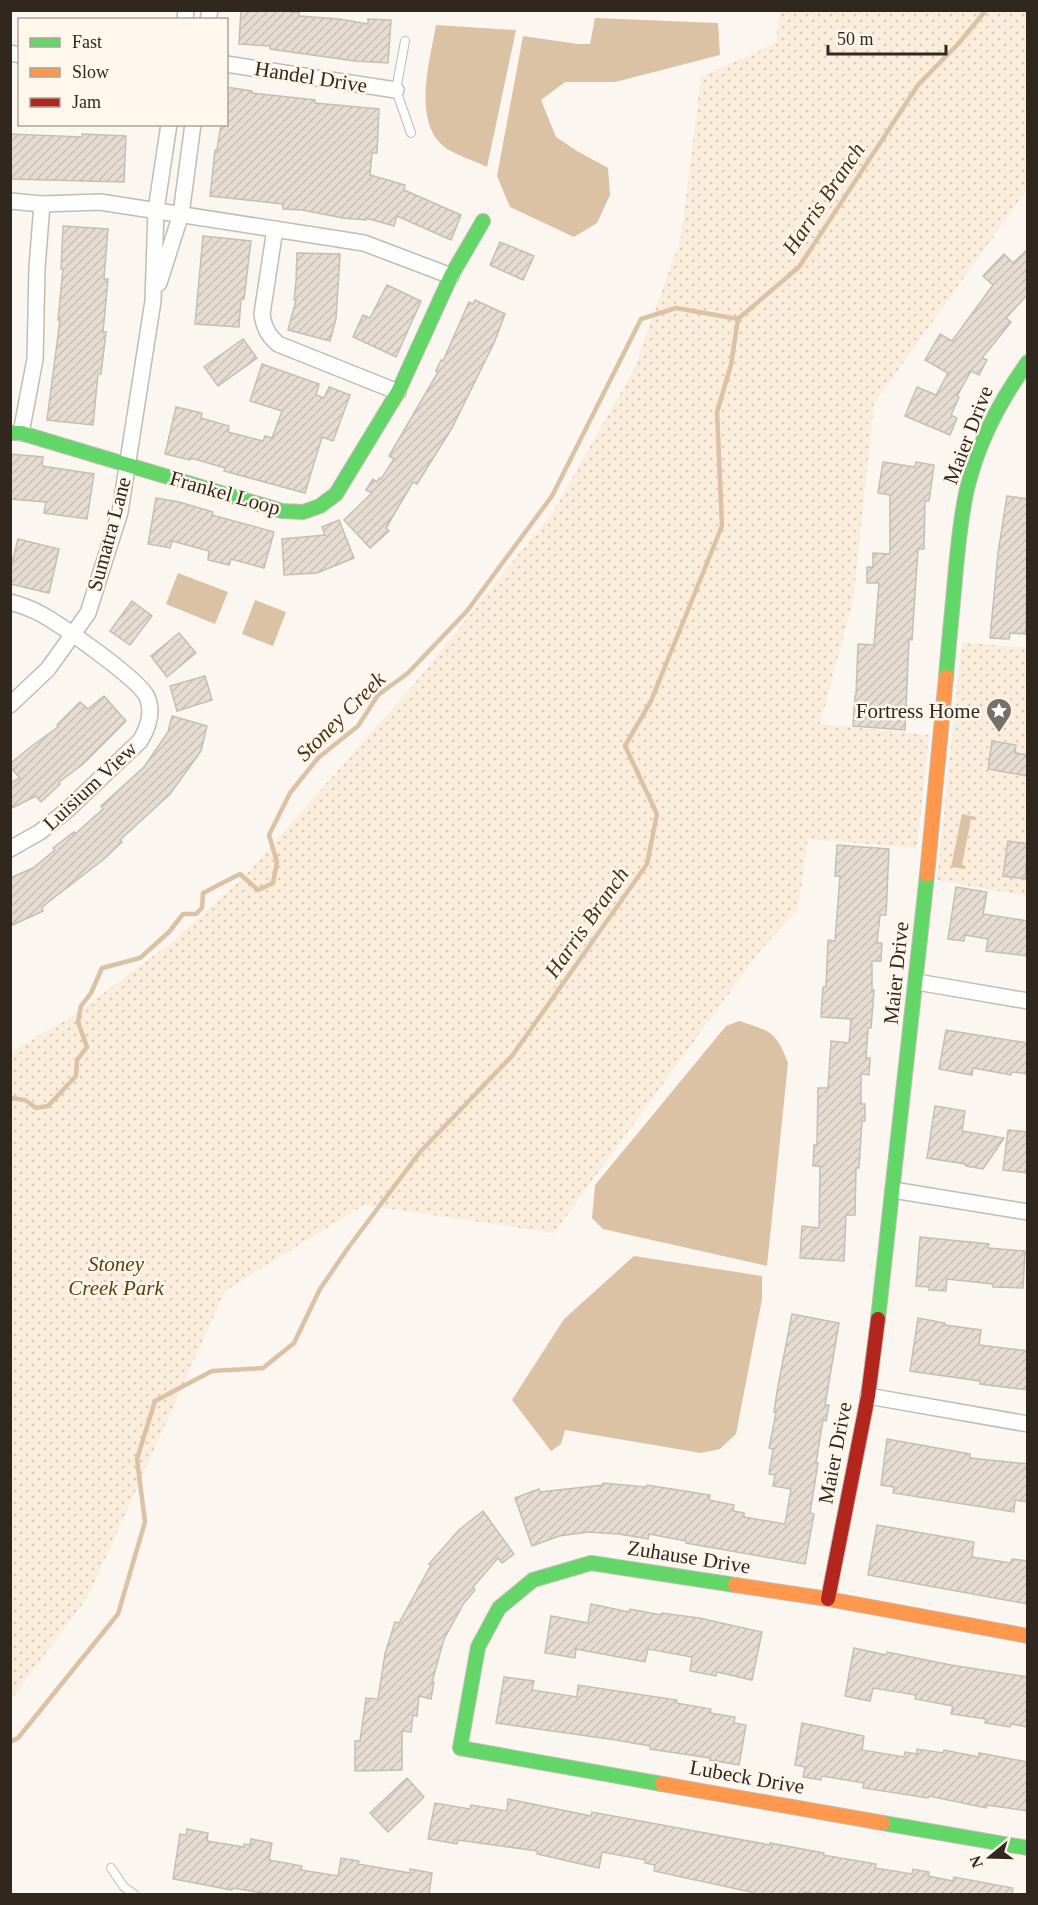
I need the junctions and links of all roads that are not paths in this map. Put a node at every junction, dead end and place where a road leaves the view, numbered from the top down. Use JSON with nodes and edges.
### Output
{"nodes":[{"id":1,"x":405,"y":41,"type":"dead end"},
{"id":2,"x":228,"y":64,"type":"edge"},
{"id":3,"x":396,"y":90,"type":"junction"},
{"id":4,"x":169,"y":126,"type":"edge"},
{"id":5,"x":194,"y":126,"type":"edge"},
{"id":6,"x":411,"y":133,"type":"dead end"},
{"id":7,"x":10,"y":201,"type":"edge"},
{"id":8,"x":42,"y":204,"type":"junction"},
{"id":9,"x":156,"y":210,"type":"junction"},
{"id":10,"x":181,"y":214,"type":"junction"},
{"id":11,"x":483,"y":221,"type":"dead end"},
{"id":12,"x":275,"y":228,"type":"junction"},
{"id":13,"x":451,"y":276,"type":"junction"},
{"id":14,"x":153,"y":301,"type":"junction"},
{"id":15,"x":1028,"y":362,"type":"edge"},
{"id":16,"x":398,"y":392,"type":"junction"},
{"id":17,"x":16,"y":433,"type":"edge"},
{"id":18,"x":127,"y":465,"type":"junction"},
{"id":19,"x":10,"y":602,"type":"edge"},
{"id":20,"x":72,"y":634,"type":"junction"},
{"id":21,"x":10,"y":705,"type":"edge"},
{"id":22,"x":10,"y":849,"type":"edge"},
{"id":23,"x":917,"y":982,"type":"junction"},
{"id":24,"x":1028,"y":1001,"type":"edge"},
{"id":25,"x":893,"y":1190,"type":"junction"},
{"id":26,"x":1028,"y":1212,"type":"edge"},
{"id":27,"x":868,"y":1396,"type":"junction"},
{"id":28,"x":1028,"y":1424,"type":"edge"},
{"id":29,"x":828,"y":1599,"type":"junction"},
{"id":30,"x":1028,"y":1636,"type":"edge"},
{"id":31,"x":460,"y":1748,"type":"joint"},
{"id":32,"x":1028,"y":1848,"type":"edge"},
{"id":33,"x":111,"y":1868,"type":"dead end"},
{"id":34,"x":130,"y":1894,"type":"edge"}],
"edges":[{"from":1,"to":3,"type":"lane"},
{"from":2,"to":3,"type":"street","name":"Handel Drive"},
{"from":3,"to":6,"type":"lane"},
{"from":4,"to":9,"type":"street","name":"Sumatra Lane"},
{"from":5,"to":10,"type":"street","name":"Sumatra Lane"},
{"from":7,"to":8,"type":"street"},
{"from":8,"to":9,"type":"street"},
{"from":8,"to":17,"type":"street"},
{"from":9,"to":10,"type":"street"},
{"from":9,"to":14,"type":"street","name":"Sumatra Lane"},
{"from":10,"to":12,"type":"street"},
{"from":10,"to":14,"type":"street","name":"Sumatra Lane"},
{"from":11,"to":13,"type":"street","name":"Frankel Loop"},
{"from":12,"to":13,"type":"street"},
{"from":12,"to":16,"type":"street"},
{"from":13,"to":16,"type":"street","name":"Frankel Loop"},
{"from":14,"to":18,"type":"street","name":"Sumatra Lane"},
{"from":15,"to":23,"type":"street","name":"Maier Drive"},
{"from":16,"to":18,"type":"street","name":"Frankel Loop"},
{"from":17,"to":18,"type":"street","name":"Frankel Loop"},
{"from":18,"to":20,"type":"street","name":"Sumatra Lane"},
{"from":19,"to":20,"type":"street","name":"Luisium View"},
{"from":20,"to":21,"type":"street","name":"Sumatra Lane"},
{"from":20,"to":22,"type":"street","name":"Luisium View"},
{"from":23,"to":24,"type":"street"},
{"from":23,"to":25,"type":"street","name":"Maier Drive"},
{"from":25,"to":26,"type":"street"},
{"from":25,"to":27,"type":"street","name":"Maier Drive"},
{"from":27,"to":28,"type":"street"},
{"from":27,"to":29,"type":"street","name":"Maier Drive"},
{"from":29,"to":30,"type":"street","name":"Zuhause Drive"},
{"from":29,"to":31,"type":"street","name":"Zuhause Drive"},
{"from":31,"to":32,"type":"street","name":"Lubeck Drive"},
{"from":33,"to":34,"type":"lane"}]}
